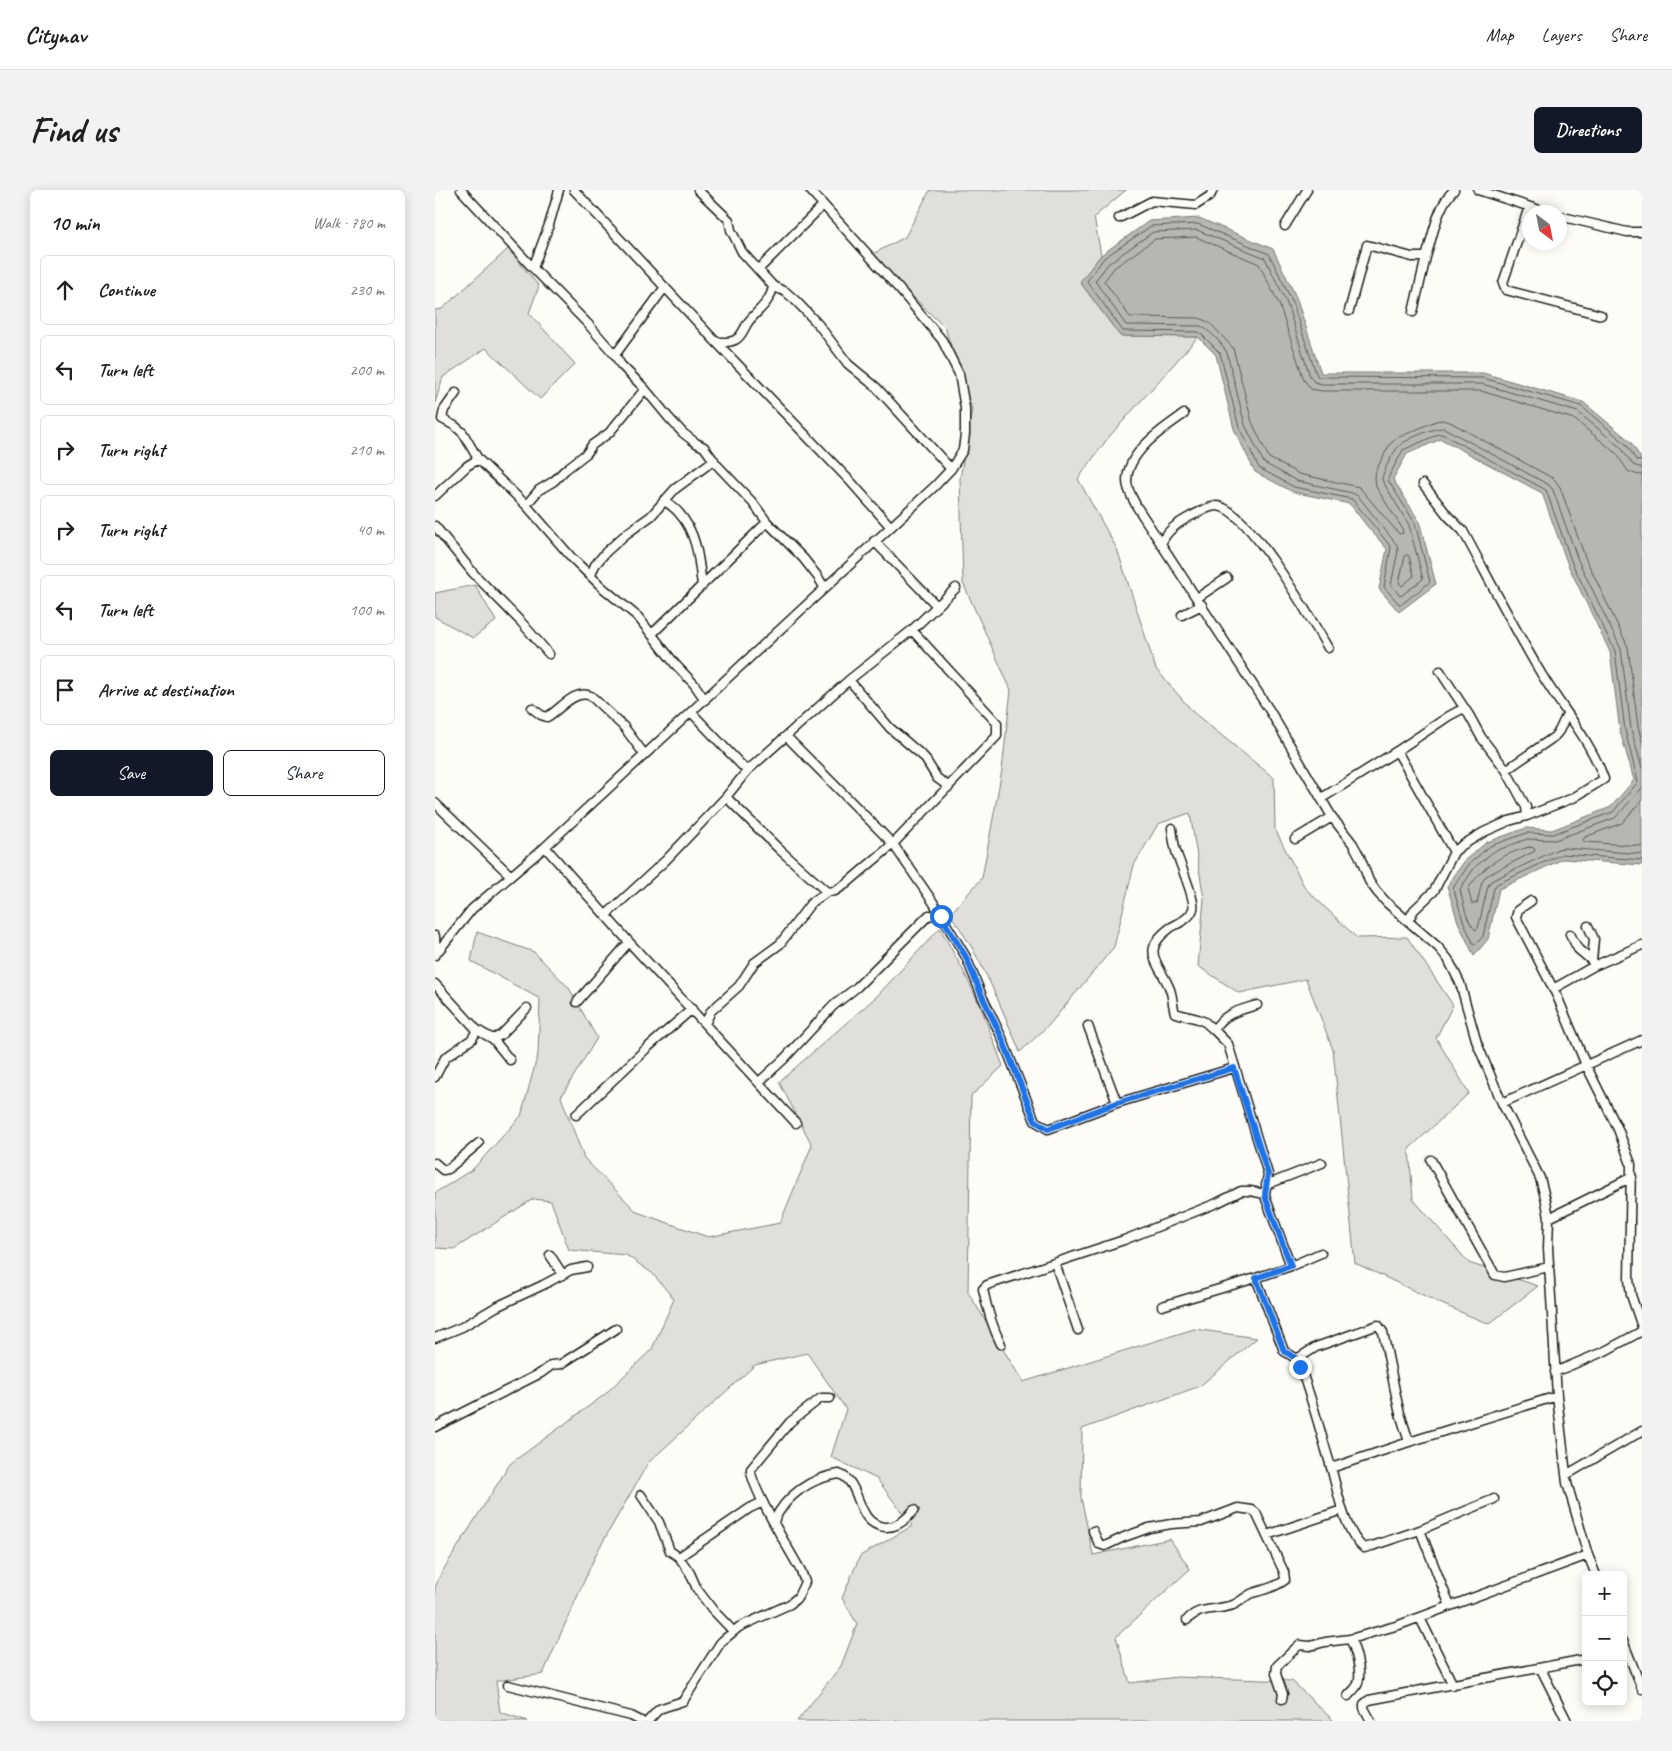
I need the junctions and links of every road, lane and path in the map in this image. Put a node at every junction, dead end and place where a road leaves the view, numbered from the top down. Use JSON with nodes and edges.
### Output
{"nodes":[{"id":1,"x":461,"y":190,"type":"edge"},
{"id":2,"x":559,"y":190,"type":"edge"},
{"id":3,"x":574,"y":190,"type":"edge"},
{"id":4,"x":698,"y":190,"type":"edge"},
{"id":5,"x":810,"y":190,"type":"edge"},
{"id":6,"x":1213,"y":190,"type":"edge"},
{"id":7,"x":1307,"y":190,"type":"edge"},
{"id":8,"x":1454,"y":190,"type":"edge"},
{"id":9,"x":1478,"y":190,"type":"edge"},
{"id":10,"x":1503,"y":194,"type":"edge"},
{"id":11,"x":823,"y":205,"type":"junction"},
{"id":12,"x":1525,"y":205,"type":"edge"},
{"id":13,"x":1119,"y":218,"type":"dead end"},
{"id":14,"x":1567,"y":218,"type":"edge"},
{"id":15,"x":1285,"y":226,"type":"dead end"},
{"id":16,"x":1522,"y":227,"type":"edge"},
{"id":17,"x":1642,"y":232,"type":"edge"},
{"id":18,"x":1426,"y":258,"type":"junction"},
{"id":19,"x":533,"y":268,"type":"junction"},
{"id":20,"x":759,"y":269,"type":"junction"},
{"id":21,"x":773,"y":286,"type":"junction"},
{"id":22,"x":665,"y":287,"type":"junction"},
{"id":23,"x":1349,"y":311,"type":"dead end"},
{"id":24,"x":1413,"y":312,"type":"dead end"},
{"id":25,"x":1601,"y":315,"type":"dead end"},
{"id":26,"x":716,"y":342,"type":"junction"},
{"id":27,"x":615,"y":355,"type":"junction"},
{"id":28,"x":645,"y":389,"type":"junction"},
{"id":29,"x":457,"y":393,"type":"dead end"},
{"id":30,"x":1184,"y":414,"type":"dead end"},
{"id":31,"x":478,"y":459,"type":"junction"},
{"id":32,"x":714,"y":460,"type":"junction"},
{"id":33,"x":951,"y":469,"type":"junction"},
{"id":34,"x":1423,"y":484,"type":"dead end"},
{"id":35,"x":435,"y":496,"type":"edge"},
{"id":36,"x":664,"y":500,"type":"junction"},
{"id":37,"x":526,"y":506,"type":"junction"},
{"id":38,"x":767,"y":522,"type":"junction"},
{"id":39,"x":435,"y":526,"type":"edge"},
{"id":40,"x":890,"y":526,"type":"junction"},
{"id":41,"x":875,"y":541,"type":"junction"},
{"id":42,"x":1161,"y":544,"type":"junction"},
{"id":43,"x":591,"y":575,"type":"junction"},
{"id":44,"x":1227,"y":578,"type":"dead end"},
{"id":45,"x":701,"y":586,"type":"junction"},
{"id":46,"x":824,"y":588,"type":"junction"},
{"id":47,"x":956,"y":588,"type":"dead end"},
{"id":48,"x":1197,"y":598,"type":"junction"},
{"id":49,"x":1202,"y":605,"type":"junction"},
{"id":50,"x":937,"y":606,"type":"junction"},
{"id":51,"x":1182,"y":615,"type":"dead end"},
{"id":52,"x":912,"y":630,"type":"junction"},
{"id":53,"x":652,"y":634,"type":"junction"},
{"id":54,"x":1329,"y":648,"type":"dead end"},
{"id":55,"x":549,"y":654,"type":"dead end"},
{"id":56,"x":1440,"y":671,"type":"dead end"},
{"id":57,"x":849,"y":680,"type":"junction"},
{"id":58,"x":705,"y":700,"type":"junction"},
{"id":59,"x":532,"y":708,"type":"dead end"},
{"id":60,"x":1464,"y":708,"type":"junction"},
{"id":61,"x":691,"y":712,"type":"junction"},
{"id":62,"x":1567,"y":714,"type":"junction"},
{"id":63,"x":787,"y":736,"type":"junction"},
{"id":64,"x":1397,"y":751,"type":"junction"},
{"id":65,"x":644,"y":754,"type":"junction"},
{"id":66,"x":1506,"y":770,"type":"junction"},
{"id":67,"x":747,"y":771,"type":"junction"},
{"id":68,"x":949,"y":787,"type":"junction"},
{"id":69,"x":726,"y":797,"type":"junction"},
{"id":70,"x":1322,"y":798,"type":"junction"},
{"id":71,"x":435,"y":802,"type":"edge"},
{"id":72,"x":1527,"y":816,"type":"junction"},
{"id":73,"x":1332,"y":817,"type":"junction"},
{"id":74,"x":1172,"y":828,"type":"dead end"},
{"id":75,"x":1295,"y":839,"type":"dead end"},
{"id":76,"x":893,"y":844,"type":"junction"},
{"id":77,"x":545,"y":847,"type":"junction"},
{"id":78,"x":1454,"y":852,"type":"junction"},
{"id":79,"x":510,"y":875,"type":"junction"},
{"id":80,"x":827,"y":892,"type":"junction"},
{"id":81,"x":1531,"y":901,"type":"dead end"},
{"id":82,"x":606,"y":915,"type":"junction"},
{"id":83,"x":941,"y":916,"type":"junction"},
{"id":84,"x":1408,"y":922,"type":"junction"},
{"id":85,"x":1588,"y":926,"type":"dead end"},
{"id":86,"x":1570,"y":934,"type":"dead end"},
{"id":87,"x":435,"y":936,"type":"edge"},
{"id":88,"x":629,"y":942,"type":"junction"},
{"id":89,"x":1642,"y":944,"type":"edge"},
{"id":90,"x":436,"y":954,"type":"edge"},
{"id":91,"x":1593,"y":964,"type":"junction"},
{"id":92,"x":435,"y":984,"type":"edge"},
{"id":93,"x":1553,"y":989,"type":"junction"},
{"id":94,"x":577,"y":1002,"type":"dead end"},
{"id":95,"x":1257,"y":1006,"type":"dead end"},
{"id":96,"x":527,"y":1008,"type":"dead end"},
{"id":97,"x":692,"y":1010,"type":"junction"},
{"id":98,"x":705,"y":1024,"type":"junction"},
{"id":99,"x":1088,"y":1026,"type":"dead end"},
{"id":100,"x":477,"y":1030,"type":"junction"},
{"id":101,"x":1214,"y":1030,"type":"junction"},
{"id":102,"x":493,"y":1039,"type":"junction"},
{"id":103,"x":1642,"y":1040,"type":"edge"},
{"id":104,"x":510,"y":1060,"type":"dead end"},
{"id":105,"x":1586,"y":1065,"type":"junction"},
{"id":106,"x":1234,"y":1068,"type":"junction"},
{"id":107,"x":435,"y":1078,"type":"edge"},
{"id":108,"x":759,"y":1082,"type":"junction"},
{"id":109,"x":1117,"y":1103,"type":"junction"},
{"id":110,"x":1502,"y":1103,"type":"junction"},
{"id":111,"x":576,"y":1115,"type":"dead end"},
{"id":112,"x":796,"y":1123,"type":"dead end"},
{"id":113,"x":479,"y":1143,"type":"dead end"},
{"id":114,"x":1431,"y":1160,"type":"dead end"},
{"id":115,"x":435,"y":1163,"type":"edge"},
{"id":116,"x":1322,"y":1163,"type":"dead end"},
{"id":117,"x":1632,"y":1177,"type":"junction"},
{"id":118,"x":1267,"y":1185,"type":"junction"},
{"id":119,"x":1265,"y":1194,"type":"junction"},
{"id":120,"x":1549,"y":1218,"type":"junction"},
{"id":121,"x":1321,"y":1253,"type":"dead end"},
{"id":122,"x":550,"y":1254,"type":"dead end"},
{"id":123,"x":1055,"y":1263,"type":"junction"},
{"id":124,"x":1291,"y":1266,"type":"junction"},
{"id":125,"x":587,"y":1267,"type":"dead end"},
{"id":126,"x":1549,"y":1267,"type":"junction"},
{"id":127,"x":563,"y":1275,"type":"junction"},
{"id":128,"x":1256,"y":1278,"type":"junction"},
{"id":129,"x":1162,"y":1306,"type":"dead end"},
{"id":130,"x":616,"y":1328,"type":"dead end"},
{"id":131,"x":1642,"y":1329,"type":"edge"},
{"id":132,"x":1077,"y":1330,"type":"dead end"},
{"id":133,"x":435,"y":1338,"type":"edge"},
{"id":134,"x":1001,"y":1344,"type":"dead end"},
{"id":135,"x":1297,"y":1359,"type":"junction"},
{"id":136,"x":1555,"y":1372,"type":"junction"},
{"id":137,"x":1557,"y":1396,"type":"junction"},
{"id":138,"x":830,"y":1398,"type":"dead end"},
{"id":139,"x":435,"y":1427,"type":"edge"},
{"id":140,"x":1642,"y":1431,"type":"edge"},
{"id":141,"x":1409,"y":1442,"type":"junction"},
{"id":142,"x":1331,"y":1468,"type":"junction"},
{"id":143,"x":1566,"y":1475,"type":"junction"},
{"id":144,"x":641,"y":1495,"type":"dead end"},
{"id":145,"x":1494,"y":1499,"type":"dead end"},
{"id":146,"x":763,"y":1502,"type":"junction"},
{"id":147,"x":914,"y":1510,"type":"dead end"},
{"id":148,"x":1342,"y":1510,"type":"junction"},
{"id":149,"x":773,"y":1521,"type":"junction"},
{"id":150,"x":1420,"y":1530,"type":"junction"},
{"id":151,"x":1093,"y":1531,"type":"dead end"},
{"id":152,"x":1267,"y":1535,"type":"junction"},
{"id":153,"x":1588,"y":1555,"type":"junction"},
{"id":154,"x":679,"y":1558,"type":"junction"},
{"id":155,"x":1594,"y":1571,"type":"edge"},
{"id":156,"x":1450,"y":1606,"type":"junction"},
{"id":157,"x":1420,"y":1618,"type":"junction"},
{"id":158,"x":1187,"y":1620,"type":"dead end"},
{"id":159,"x":733,"y":1631,"type":"junction"},
{"id":160,"x":1350,"y":1639,"type":"junction"},
{"id":161,"x":1627,"y":1655,"type":"edge"},
{"id":162,"x":1582,"y":1660,"type":"edge"},
{"id":163,"x":1541,"y":1668,"type":"junction"},
{"id":164,"x":508,"y":1685,"type":"dead end"},
{"id":165,"x":1453,"y":1685,"type":"junction"},
{"id":166,"x":1642,"y":1688,"type":"edge"},
{"id":167,"x":1347,"y":1696,"type":"dead end"},
{"id":168,"x":1283,"y":1699,"type":"dead end"},
{"id":169,"x":641,"y":1721,"type":"edge"},
{"id":170,"x":649,"y":1721,"type":"edge"},
{"id":171,"x":1371,"y":1721,"type":"edge"},
{"id":172,"x":1567,"y":1721,"type":"edge"}],
"edges":[{"from":1,"to":19,"type":"street"},
{"from":2,"to":19,"type":"street"},
{"from":3,"to":22,"type":"street"},
{"from":4,"to":20,"type":"street"},
{"from":5,"to":11,"type":"street"},
{"from":6,"to":13,"type":"street"},
{"from":7,"to":15,"type":"street"},
{"from":8,"to":18,"type":"street"},
{"from":9,"to":10,"type":"street"},
{"from":10,"to":12,"type":"street"},
{"from":11,"to":20,"type":"street"},
{"from":11,"to":33,"type":"street"},
{"from":14,"to":17,"type":"street"},
{"from":16,"to":25,"type":"street"},
{"from":18,"to":23,"type":"street"},
{"from":18,"to":24,"type":"street"},
{"from":19,"to":27,"type":"street"},
{"from":20,"to":21,"type":"street"},
{"from":21,"to":26,"type":"street"},
{"from":21,"to":33,"type":"street"},
{"from":22,"to":26,"type":"street"},
{"from":22,"to":27,"type":"street"},
{"from":26,"to":40,"type":"street"},
{"from":27,"to":28,"type":"street"},
{"from":28,"to":32,"type":"street"},
{"from":28,"to":37,"type":"street"},
{"from":29,"to":31,"type":"street"},
{"from":30,"to":42,"type":"street"},
{"from":31,"to":35,"type":"street"},
{"from":31,"to":37,"type":"street"},
{"from":32,"to":36,"type":"street"},
{"from":32,"to":38,"type":"street"},
{"from":33,"to":40,"type":"street"},
{"from":34,"to":62,"type":"street"},
{"from":36,"to":43,"type":"street"},
{"from":36,"to":45,"type":"street"},
{"from":37,"to":43,"type":"street"},
{"from":38,"to":45,"type":"street"},
{"from":38,"to":46,"type":"street"},
{"from":39,"to":55,"type":"street"},
{"from":40,"to":41,"type":"street"},
{"from":41,"to":46,"type":"street"},
{"from":41,"to":50,"type":"street"},
{"from":42,"to":48,"type":"street"},
{"from":42,"to":54,"type":"street"},
{"from":43,"to":53,"type":"street"},
{"from":44,"to":48,"type":"street"},
{"from":45,"to":53,"type":"street"},
{"from":46,"to":58,"type":"street"},
{"from":47,"to":50,"type":"street"},
{"from":48,"to":49,"type":"street"},
{"from":49,"to":51,"type":"street"},
{"from":49,"to":70,"type":"street"},
{"from":50,"to":52,"type":"street"},
{"from":52,"to":57,"type":"street"},
{"from":52,"to":68,"type":"street"},
{"from":53,"to":58,"type":"street"},
{"from":56,"to":60,"type":"street"},
{"from":57,"to":63,"type":"street"},
{"from":57,"to":68,"type":"street"},
{"from":58,"to":61,"type":"street"},
{"from":59,"to":65,"type":"street"},
{"from":60,"to":64,"type":"street"},
{"from":60,"to":66,"type":"street"},
{"from":61,"to":65,"type":"street"},
{"from":61,"to":67,"type":"street"},
{"from":62,"to":66,"type":"street"},
{"from":62,"to":72,"type":"street"},
{"from":63,"to":67,"type":"street"},
{"from":63,"to":76,"type":"street"},
{"from":64,"to":70,"type":"street"},
{"from":64,"to":78,"type":"street"},
{"from":65,"to":77,"type":"street"},
{"from":66,"to":72,"type":"street"},
{"from":67,"to":69,"type":"street"},
{"from":68,"to":76,"type":"street"},
{"from":69,"to":80,"type":"street"},
{"from":69,"to":82,"type":"street"},
{"from":70,"to":73,"type":"street"},
{"from":71,"to":79,"type":"street"},
{"from":72,"to":78,"type":"street"},
{"from":73,"to":75,"type":"street"},
{"from":73,"to":84,"type":"street"},
{"from":74,"to":101,"type":"street"},
{"from":76,"to":80,"type":"street"},
{"from":76,"to":83,"type":"street"},
{"from":77,"to":79,"type":"street"},
{"from":77,"to":82,"type":"street"},
{"from":78,"to":84,"type":"street"},
{"from":79,"to":90,"type":"street"},
{"from":80,"to":98,"type":"street"},
{"from":81,"to":93,"type":"street"},
{"from":82,"to":88,"type":"street"},
{"from":83,"to":108,"type":"street"},
{"from":83,"to":109,"type":"street"},
{"from":84,"to":110,"type":"street"},
{"from":85,"to":91,"type":"street"},
{"from":86,"to":91,"type":"street"},
{"from":87,"to":90,"type":"street"},
{"from":88,"to":94,"type":"street"},
{"from":88,"to":97,"type":"street"},
{"from":89,"to":91,"type":"street"},
{"from":91,"to":93,"type":"street"},
{"from":92,"to":100,"type":"street"},
{"from":93,"to":105,"type":"street"},
{"from":95,"to":101,"type":"street"},
{"from":96,"to":102,"type":"street"},
{"from":97,"to":98,"type":"street"},
{"from":97,"to":111,"type":"street"},
{"from":98,"to":108,"type":"street"},
{"from":99,"to":109,"type":"street"},
{"from":100,"to":102,"type":"street"},
{"from":100,"to":107,"type":"street"},
{"from":101,"to":106,"type":"street"},
{"from":102,"to":104,"type":"street"},
{"from":103,"to":105,"type":"street"},
{"from":105,"to":110,"type":"street"},
{"from":105,"to":117,"type":"street"},
{"from":106,"to":109,"type":"street"},
{"from":106,"to":118,"type":"street"},
{"from":108,"to":112,"type":"street"},
{"from":110,"to":120,"type":"street"},
{"from":113,"to":115,"type":"street"},
{"from":114,"to":126,"type":"street"},
{"from":116,"to":118,"type":"street"},
{"from":117,"to":120,"type":"street"},
{"from":117,"to":131,"type":"street"},
{"from":118,"to":119,"type":"street"},
{"from":119,"to":123,"type":"street"},
{"from":119,"to":124,"type":"street"},
{"from":120,"to":126,"type":"street"},
{"from":121,"to":124,"type":"street"},
{"from":122,"to":127,"type":"street"},
{"from":123,"to":132,"type":"street"},
{"from":123,"to":134,"type":"street"},
{"from":124,"to":128,"type":"street"},
{"from":125,"to":127,"type":"street"},
{"from":126,"to":136,"type":"street"},
{"from":127,"to":133,"type":"street"},
{"from":128,"to":129,"type":"street"},
{"from":128,"to":135,"type":"street"},
{"from":130,"to":139,"type":"street"},
{"from":131,"to":136,"type":"street"},
{"from":135,"to":141,"type":"street"},
{"from":135,"to":142,"type":"street"},
{"from":136,"to":137,"type":"street"},
{"from":137,"to":141,"type":"street"},
{"from":137,"to":143,"type":"street"},
{"from":138,"to":146,"type":"street"},
{"from":140,"to":143,"type":"street"},
{"from":141,"to":142,"type":"street"},
{"from":142,"to":148,"type":"street"},
{"from":143,"to":153,"type":"street"},
{"from":144,"to":154,"type":"street"},
{"from":145,"to":150,"type":"street"},
{"from":146,"to":149,"type":"street"},
{"from":146,"to":154,"type":"street"},
{"from":147,"to":149,"type":"street"},
{"from":148,"to":150,"type":"street"},
{"from":148,"to":152,"type":"street"},
{"from":149,"to":159,"type":"street"},
{"from":150,"to":156,"type":"street"},
{"from":151,"to":152,"type":"street"},
{"from":152,"to":158,"type":"street"},
{"from":153,"to":155,"type":"street"},
{"from":153,"to":156,"type":"street"},
{"from":154,"to":159,"type":"street"},
{"from":156,"to":157,"type":"street"},
{"from":157,"to":160,"type":"street"},
{"from":157,"to":165,"type":"street"},
{"from":159,"to":170,"type":"street"},
{"from":160,"to":167,"type":"street"},
{"from":160,"to":168,"type":"street"},
{"from":161,"to":166,"type":"street"},
{"from":162,"to":163,"type":"street"},
{"from":163,"to":165,"type":"street"},
{"from":163,"to":172,"type":"street"},
{"from":164,"to":169,"type":"street"},
{"from":165,"to":171,"type":"street"}]}
